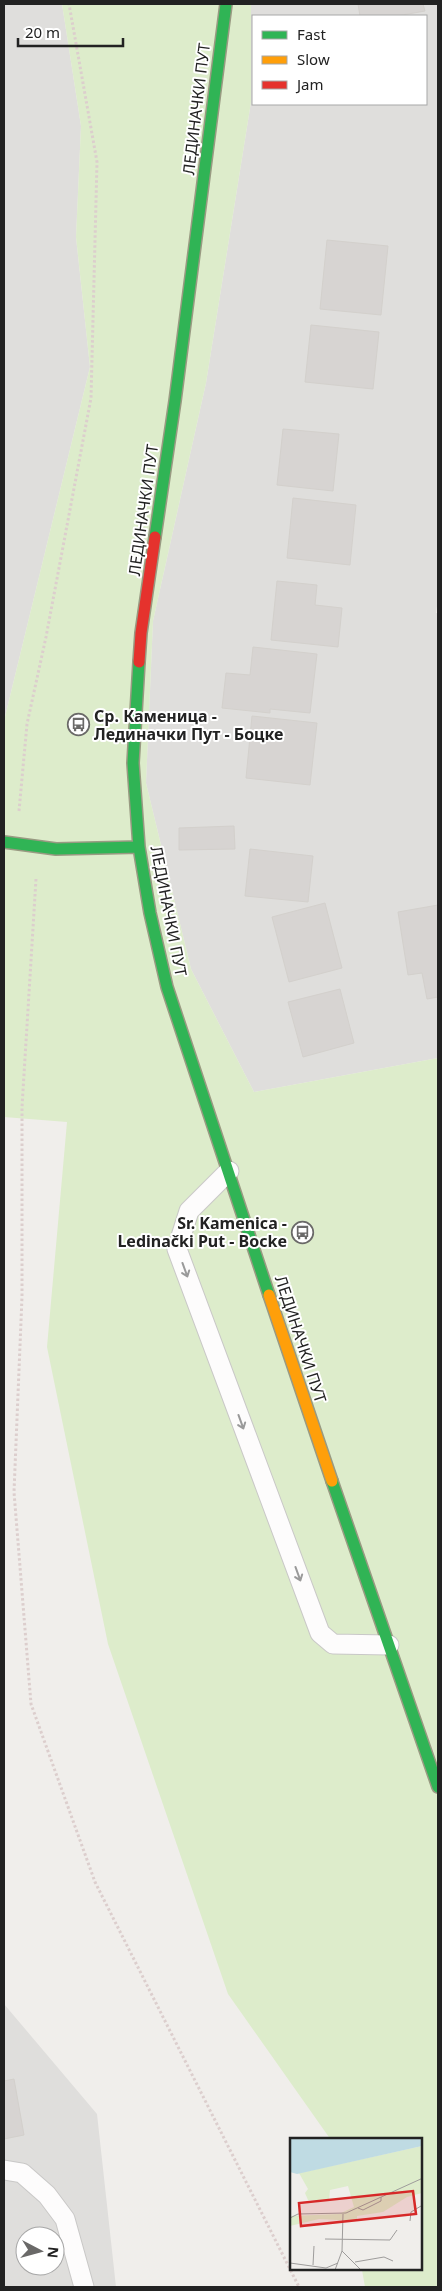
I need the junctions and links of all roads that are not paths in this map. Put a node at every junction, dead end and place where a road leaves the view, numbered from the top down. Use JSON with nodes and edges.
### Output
{"nodes":[{"id":1,"x":226,"y":4,"type":"edge"},
{"id":2,"x":4,"y":842,"type":"edge"},
{"id":3,"x":139,"y":847,"type":"junction"},
{"id":4,"x":229,"y":1171,"type":"junction"},
{"id":5,"x":389,"y":1645,"type":"junction"},
{"id":6,"x":438,"y":1787,"type":"edge"},
{"id":7,"x":4,"y":2170,"type":"edge"},
{"id":8,"x":84,"y":2287,"type":"edge"}],
"edges":[{"from":1,"to":3,"type":"main road","name":"ЛЕДИНАЧКИ ПУТ"},
{"from":2,"to":3,"type":"main road"},
{"from":3,"to":4,"type":"main road","name":"ЛЕДИНАЧКИ ПУТ"},
{"from":4,"to":5,"type":"main road","name":"ЛЕДИНАЧКИ ПУТ"},
{"from":4,"to":5,"type":"lane","one_way":true},
{"from":5,"to":6,"type":"main road","name":"ЛЕДИНАЧКИ ПУТ"},
{"from":7,"to":8,"type":"lane"}]}
